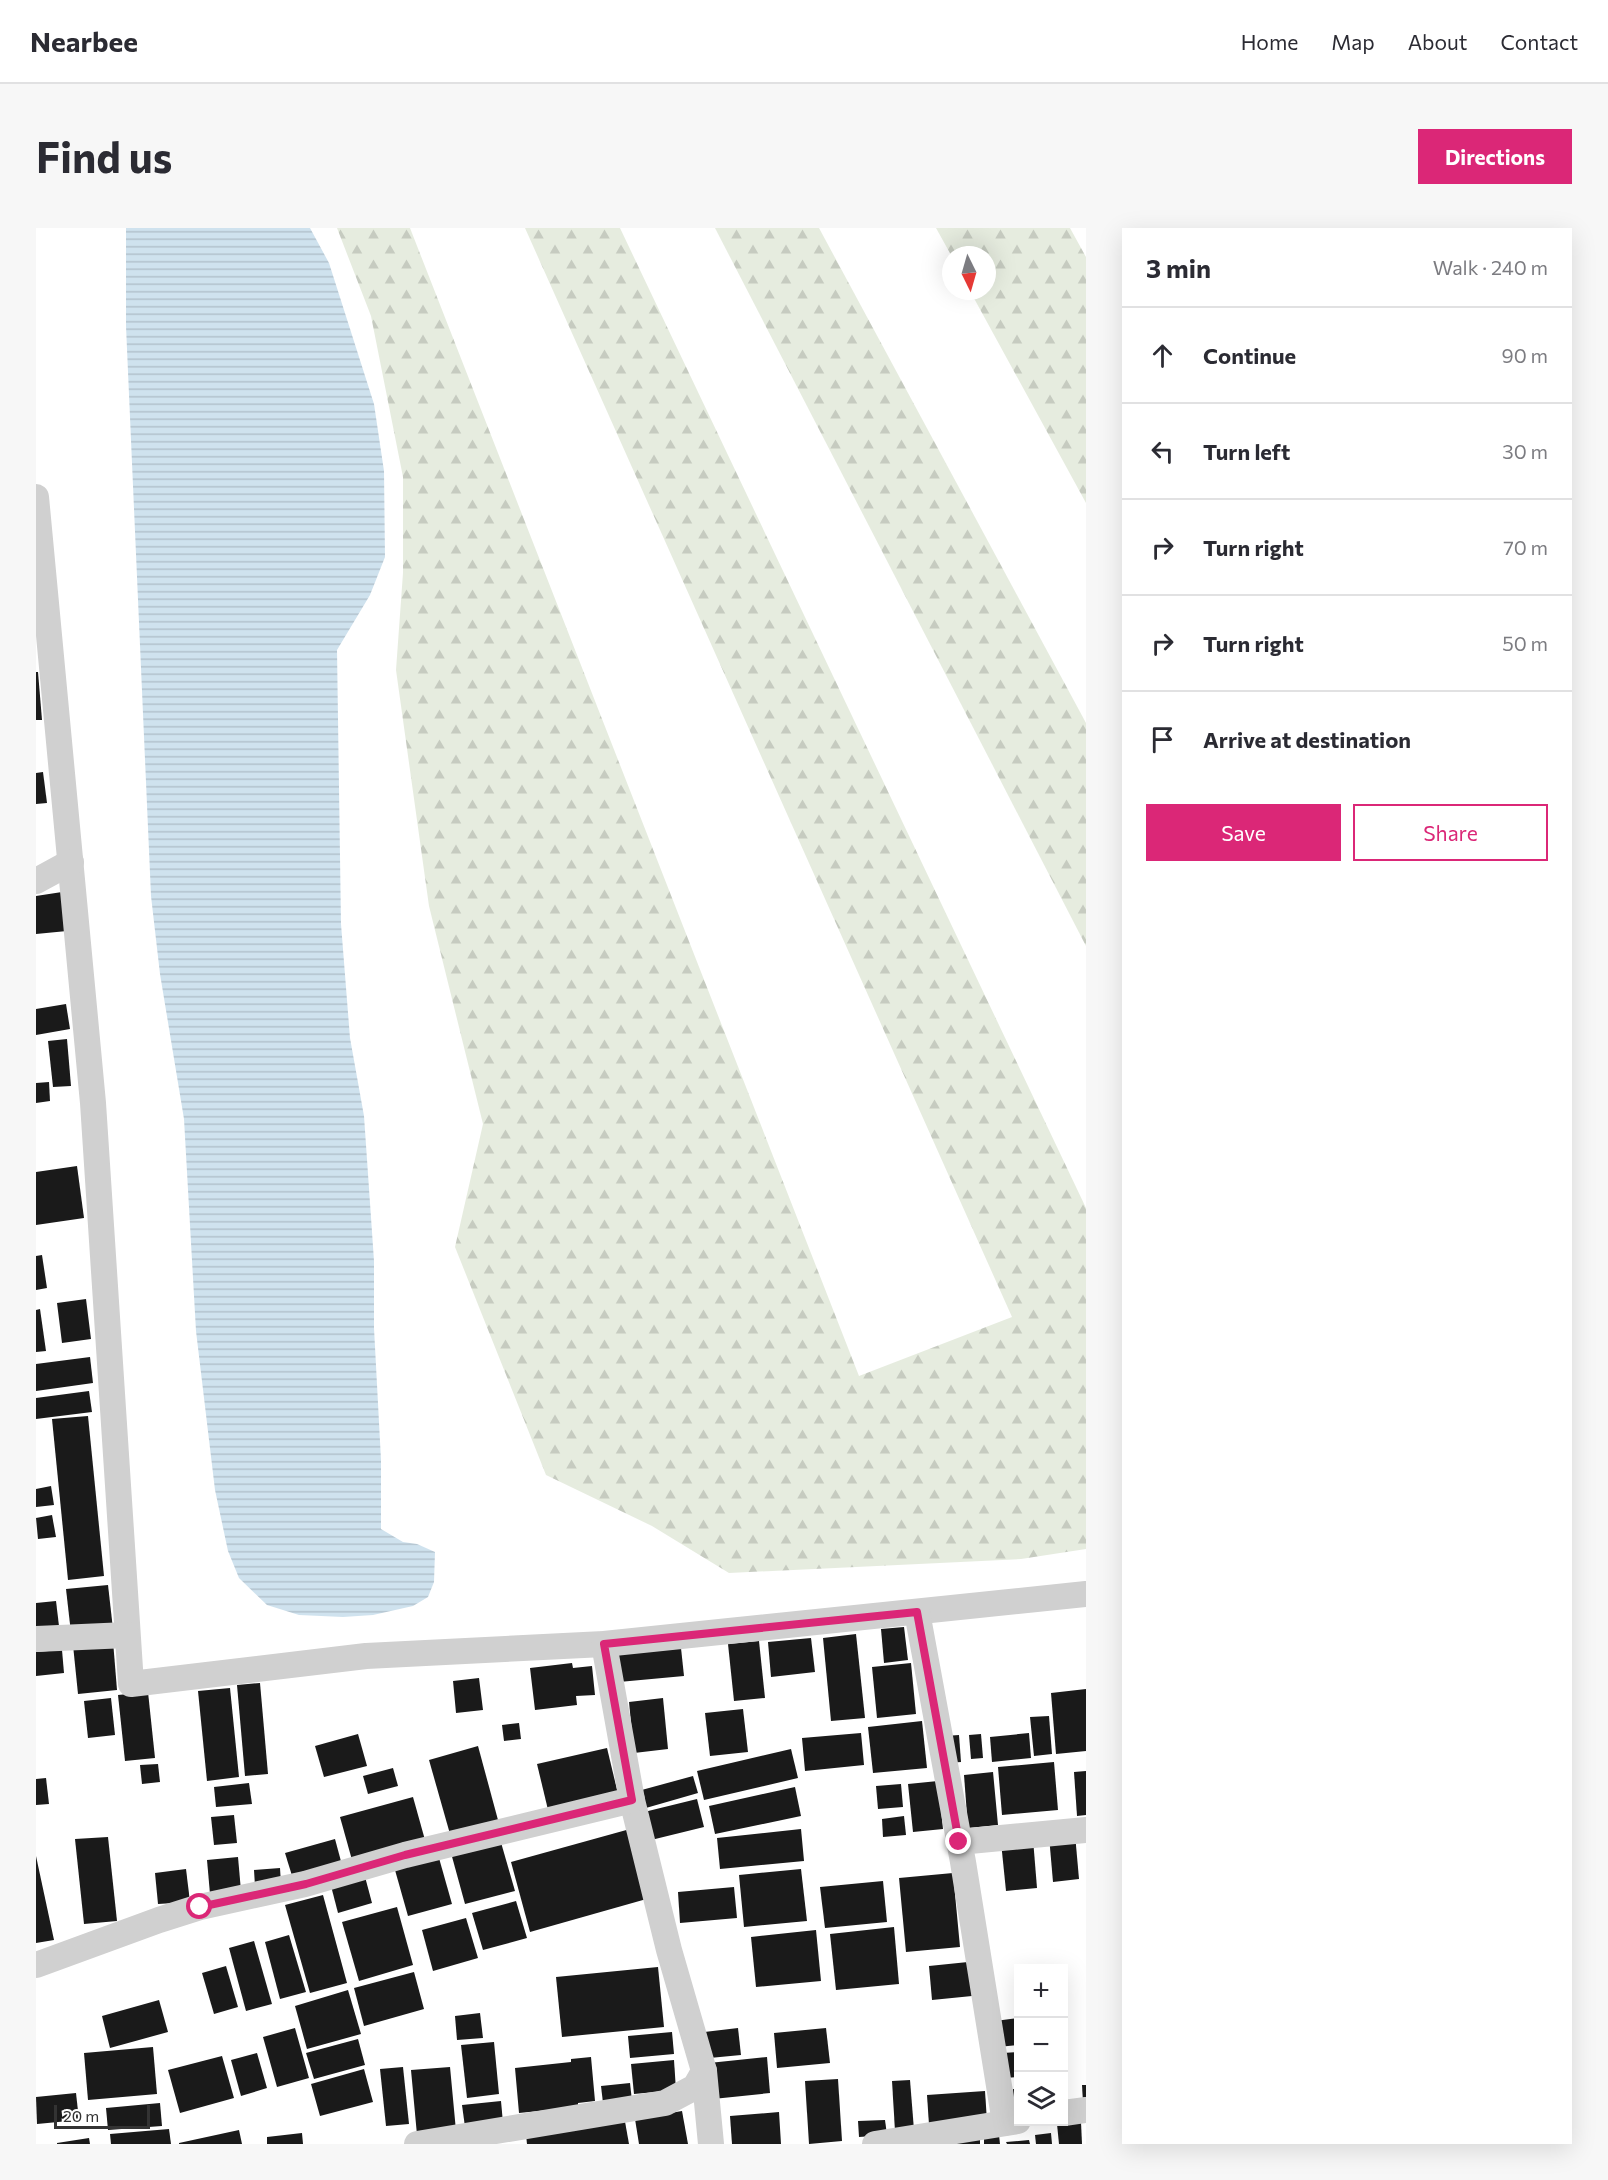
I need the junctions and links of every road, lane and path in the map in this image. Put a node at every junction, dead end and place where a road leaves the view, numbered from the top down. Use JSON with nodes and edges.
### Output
{"nodes":[{"id":1,"x":36,"y":497,"type":"edge"},
{"id":2,"x":40,"y":576,"type":"edge"},
{"id":3,"x":71,"y":862,"type":"junction"},
{"id":4,"x":36,"y":881,"type":"edge"},
{"id":5,"x":1086,"y":1594,"type":"edge"},
{"id":6,"x":917,"y":1612,"type":"junction"},
{"id":7,"x":127,"y":1635,"type":"junction"},
{"id":8,"x":36,"y":1639,"type":"edge"},
{"id":9,"x":604,"y":1644,"type":"junction"},
{"id":10,"x":632,"y":1800,"type":"junction"},
{"id":11,"x":1086,"y":1830,"type":"edge"},
{"id":12,"x":959,"y":1842,"type":"junction"},
{"id":13,"x":36,"y":1965,"type":"edge"},
{"id":14,"x":704,"y":2071,"type":"junction"},
{"id":15,"x":1086,"y":2109,"type":"edge"},
{"id":16,"x":1068,"y":2112,"type":"edge"},
{"id":17,"x":1012,"y":2122,"type":"edge"},
{"id":18,"x":417,"y":2144,"type":"edge"},
{"id":19,"x":711,"y":2144,"type":"edge"},
{"id":20,"x":875,"y":2144,"type":"edge"}],
"edges":[{"from":1,"to":2,"type":"street"},
{"from":2,"to":3,"type":"street"},
{"from":3,"to":4,"type":"street"},
{"from":3,"to":7,"type":"street"},
{"from":5,"to":6,"type":"street"},
{"from":6,"to":9,"type":"street"},
{"from":6,"to":12,"type":"street"},
{"from":7,"to":8,"type":"street"},
{"from":7,"to":9,"type":"street"},
{"from":9,"to":10,"type":"street"},
{"from":10,"to":13,"type":"street"},
{"from":10,"to":14,"type":"street"},
{"from":11,"to":12,"type":"street"},
{"from":12,"to":17,"type":"street"},
{"from":14,"to":18,"type":"street"},
{"from":14,"to":19,"type":"street"},
{"from":15,"to":16,"type":"street"},
{"from":17,"to":20,"type":"street"}]}
